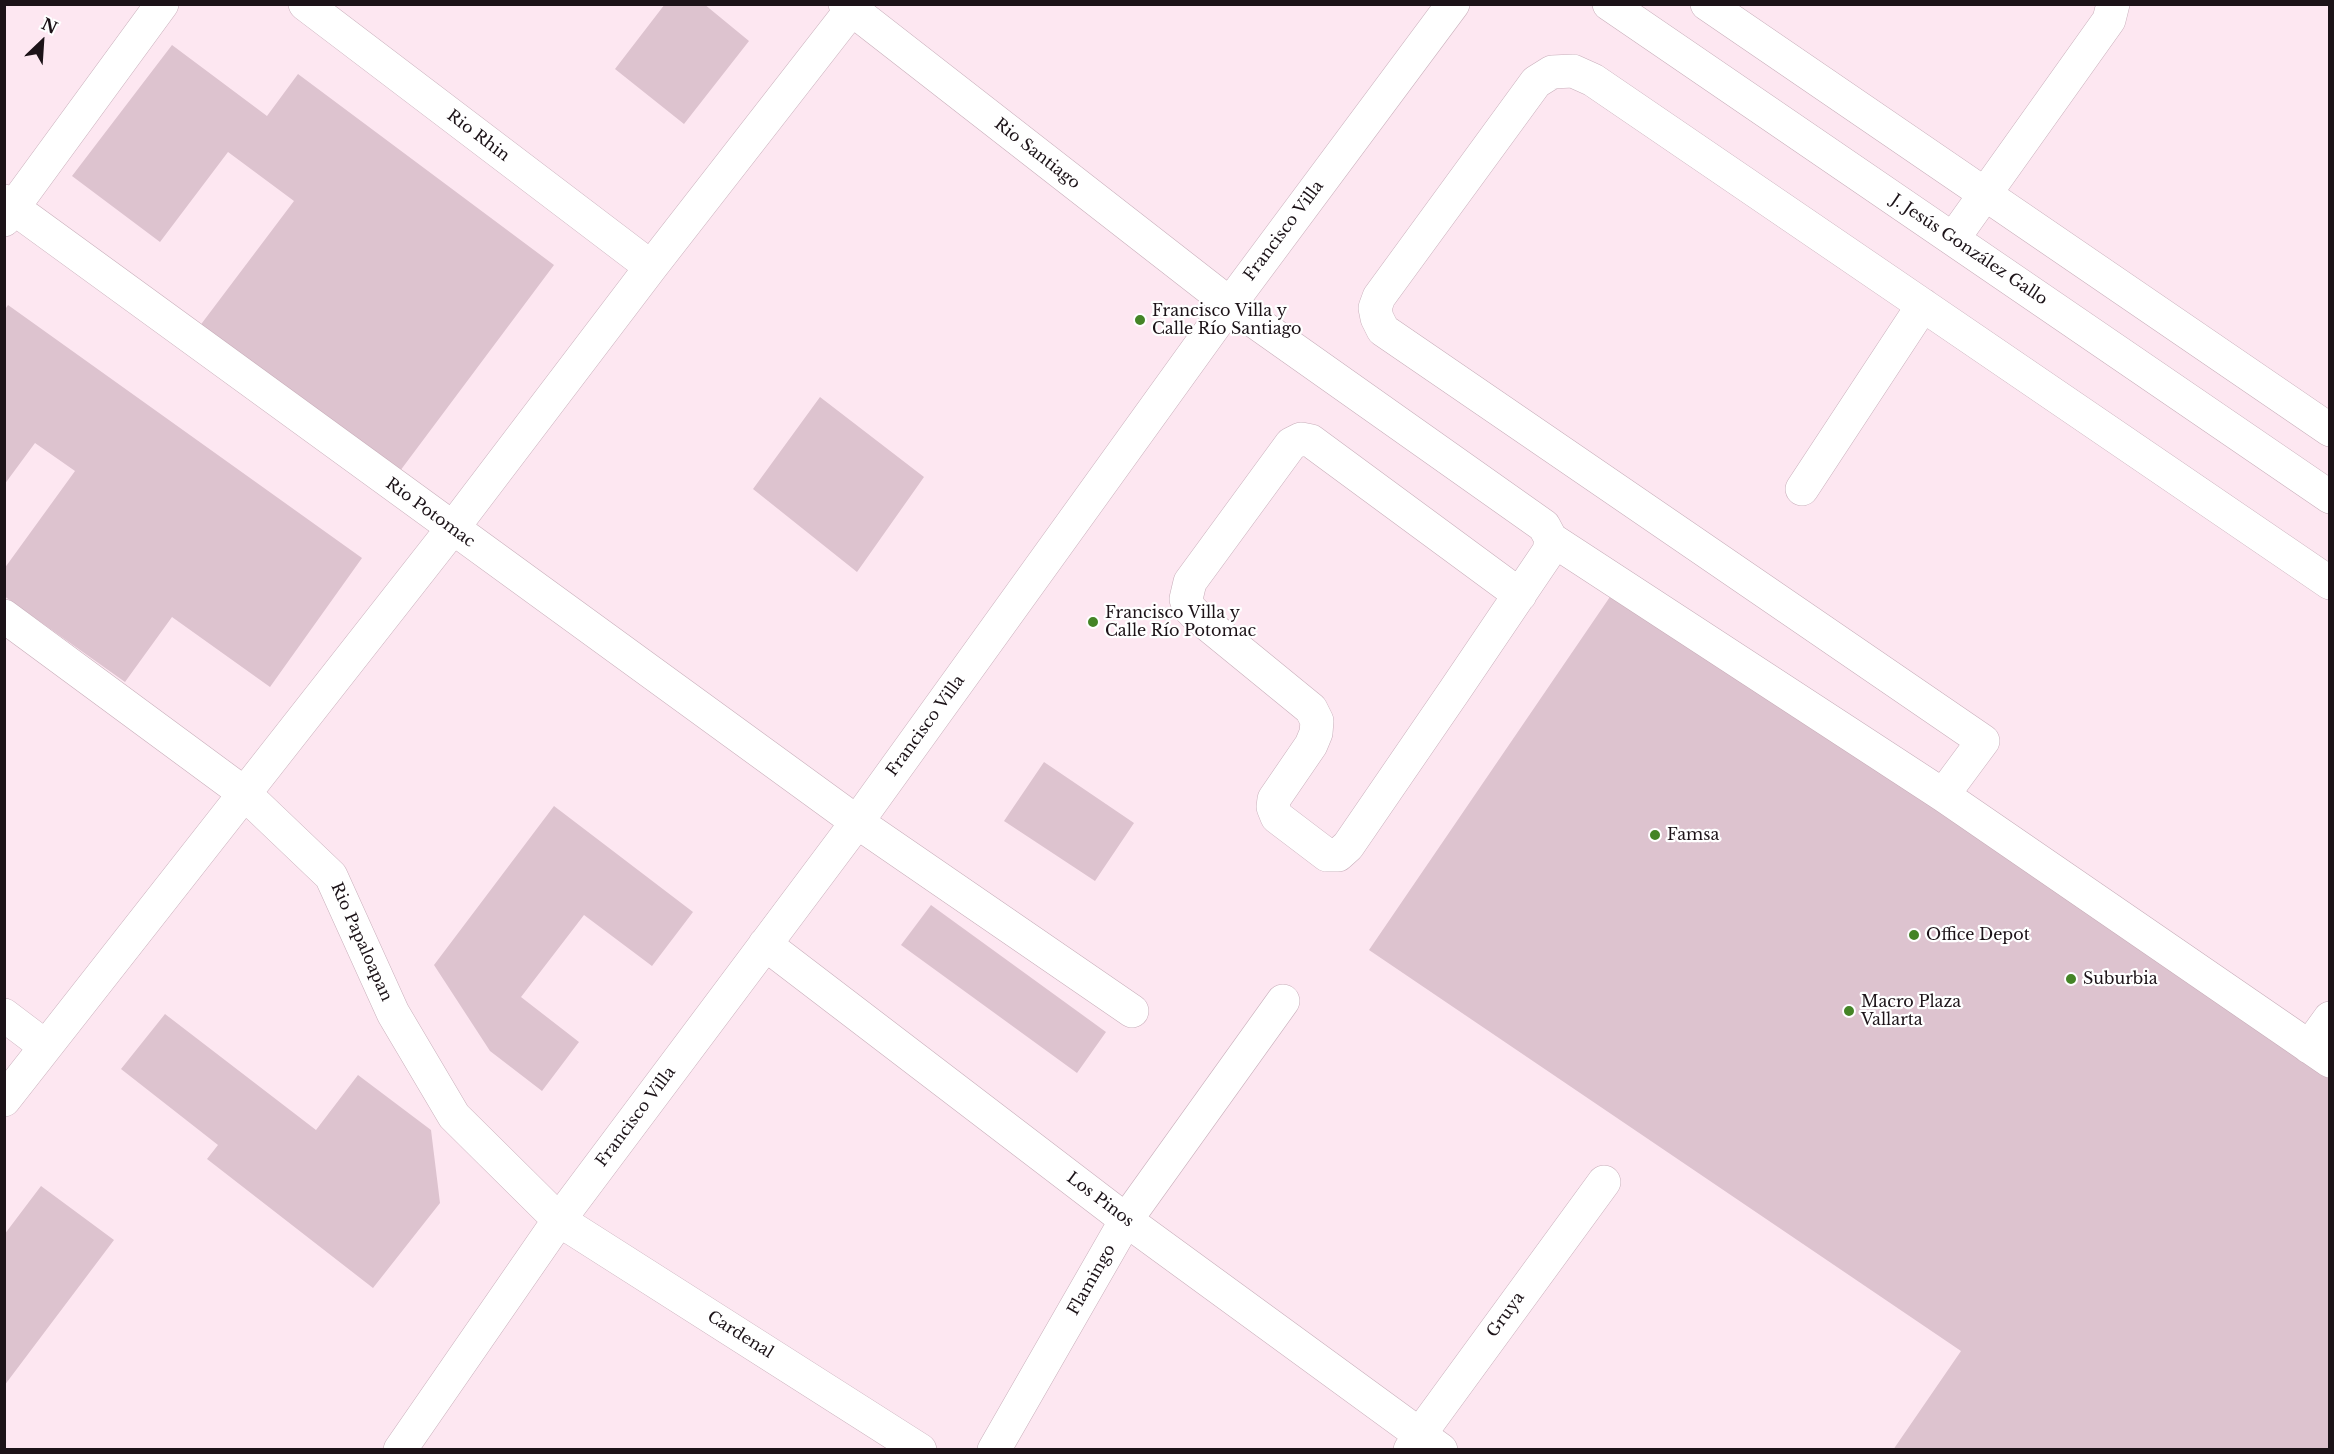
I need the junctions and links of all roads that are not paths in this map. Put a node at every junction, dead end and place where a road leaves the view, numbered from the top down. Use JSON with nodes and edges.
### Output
{"nodes":[{"id":1,"x":162,"y":4,"type":"edge"},
{"id":2,"x":305,"y":4,"type":"edge"},
{"id":3,"x":1453,"y":4,"type":"edge"},
{"id":4,"x":1609,"y":4,"type":"edge"},
{"id":5,"x":1707,"y":4,"type":"edge"},
{"id":6,"x":2113,"y":4,"type":"edge"},
{"id":7,"x":848,"y":7,"type":"edge"},
{"id":8,"x":1983,"y":195,"type":"junction"},
{"id":9,"x":8,"y":210,"type":"edge"},
{"id":10,"x":1953,"y":239,"type":"junction"},
{"id":11,"x":651,"y":267,"type":"junction"},
{"id":12,"x":1230,"y":304,"type":"junction"},
{"id":13,"x":1923,"y":305,"type":"junction"},
{"id":14,"x":2330,"y":430,"type":"edge"},
{"id":15,"x":1802,"y":489,"type":"dead end"},
{"id":16,"x":2330,"y":497,"type":"edge"},
{"id":17,"x":452,"y":529,"type":"junction"},
{"id":18,"x":1551,"y":539,"type":"junction"},
{"id":19,"x":2330,"y":583,"type":"edge"},
{"id":20,"x":1520,"y":595,"type":"junction"},
{"id":21,"x":4,"y":616,"type":"edge"},
{"id":22,"x":244,"y":793,"type":"junction"},
{"id":23,"x":1943,"y":795,"type":"junction"},
{"id":24,"x":857,"y":822,"type":"junction"},
{"id":25,"x":765,"y":944,"type":"junction"},
{"id":26,"x":1283,"y":1001,"type":"dead end"},
{"id":27,"x":1132,"y":1011,"type":"dead end"},
{"id":28,"x":4,"y":1015,"type":"edge"},
{"id":29,"x":2330,"y":1018,"type":"edge"},
{"id":30,"x":45,"y":1046,"type":"junction"},
{"id":31,"x":2319,"y":1054,"type":"edge"},
{"id":32,"x":4,"y":1100,"type":"edge"},
{"id":33,"x":1604,"y":1182,"type":"dead end"},
{"id":34,"x":560,"y":1220,"type":"junction"},
{"id":35,"x":1126,"y":1220,"type":"junction"},
{"id":36,"x":1424,"y":1444,"type":"edge"},
{"id":37,"x":400,"y":1449,"type":"edge"},
{"id":38,"x":920,"y":1449,"type":"edge"},
{"id":39,"x":994,"y":1449,"type":"edge"}],
"edges":[{"from":1,"to":9,"type":"street"},
{"from":2,"to":11,"type":"street","name":"Rio Rhin"},
{"from":3,"to":12,"type":"street","name":"Francisco Villa"},
{"from":4,"to":10,"type":"street","name":"J. Jesús González Gallo"},
{"from":5,"to":8,"type":"street"},
{"from":6,"to":8,"type":"street"},
{"from":7,"to":11,"type":"street"},
{"from":7,"to":12,"type":"street","name":"Rio Santiago"},
{"from":8,"to":10,"type":"street"},
{"from":8,"to":14,"type":"street"},
{"from":9,"to":17,"type":"street","name":"Rio Potomac"},
{"from":10,"to":16,"type":"street","name":"J. Jesús González Gallo"},
{"from":11,"to":17,"type":"street"},
{"from":12,"to":18,"type":"street","name":"Rio Santiago"},
{"from":12,"to":24,"type":"street","name":"Francisco Villa"},
{"from":13,"to":15,"type":"street"},
{"from":13,"to":19,"type":"street"},
{"from":13,"to":23,"type":"street"},
{"from":17,"to":22,"type":"street"},
{"from":17,"to":24,"type":"street","name":"Rio Potomac"},
{"from":18,"to":20,"type":"street"},
{"from":18,"to":23,"type":"street","name":"Rio Santiago"},
{"from":20,"to":20,"type":"street"},
{"from":21,"to":22,"type":"street","name":"Rio Papaloapan"},
{"from":22,"to":30,"type":"street"},
{"from":22,"to":34,"type":"street","name":"Rio Papaloapan"},
{"from":23,"to":31,"type":"street","name":"Rio Santiago"},
{"from":24,"to":25,"type":"street","name":"Francisco Villa"},
{"from":24,"to":27,"type":"street","name":"Rio Potomac"},
{"from":25,"to":34,"type":"street","name":"Francisco Villa"},
{"from":25,"to":35,"type":"street","name":"Los Pinos"},
{"from":26,"to":35,"type":"street","name":"Flamingo"},
{"from":28,"to":30,"type":"street"},
{"from":29,"to":31,"type":"street"},
{"from":30,"to":32,"type":"street"},
{"from":33,"to":36,"type":"street","name":"Gruya"},
{"from":34,"to":37,"type":"street","name":"Francisco Villa"},
{"from":34,"to":38,"type":"street","name":"Cardenal"},
{"from":35,"to":36,"type":"street","name":"Los Pinos"},
{"from":35,"to":39,"type":"street","name":"Flamingo"}]}
